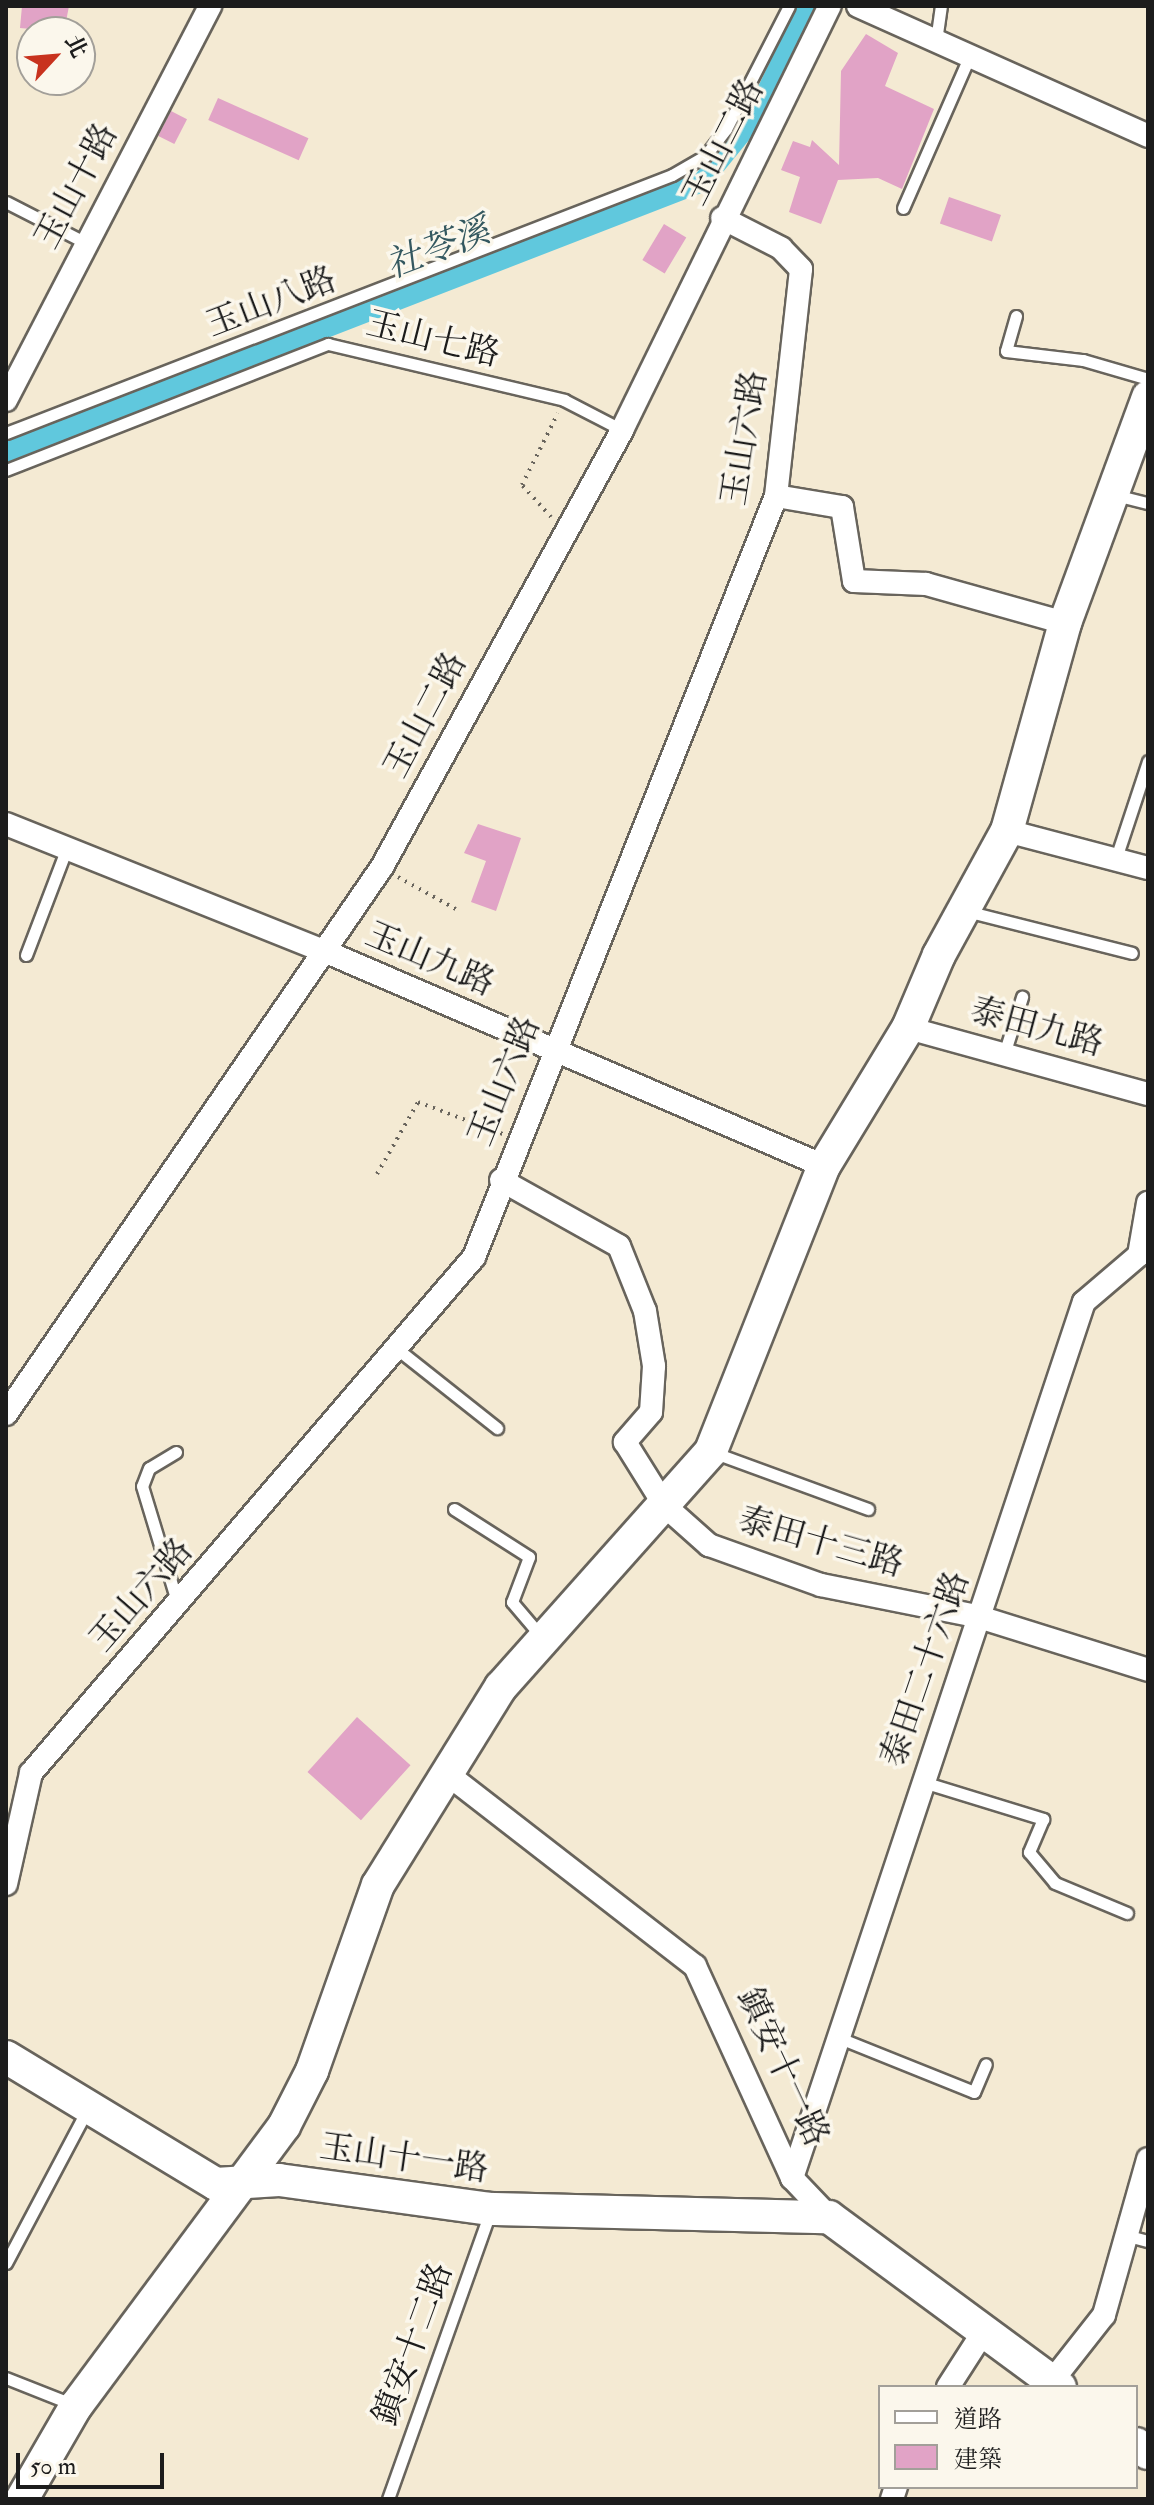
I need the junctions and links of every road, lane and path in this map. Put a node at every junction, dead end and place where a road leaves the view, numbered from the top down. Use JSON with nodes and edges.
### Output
{"nodes":[{"id":1,"x":210,"y":6,"type":"edge"},
{"id":2,"x":789,"y":6,"type":"edge"},
{"id":3,"x":830,"y":6,"type":"edge"},
{"id":4,"x":858,"y":6,"type":"edge"},
{"id":5,"x":941,"y":6,"type":"edge"},
{"id":6,"x":936,"y":42,"type":"junction"},
{"id":7,"x":969,"y":58,"type":"junction"},
{"id":8,"x":1148,"y":136,"type":"edge"},
{"id":9,"x":6,"y":202,"type":"edge"},
{"id":10,"x":903,"y":208,"type":"dead end"},
{"id":11,"x":722,"y":218,"type":"junction"},
{"id":12,"x":84,"y":242,"type":"junction"},
{"id":13,"x":1016,"y":316,"type":"dead end"},
{"id":14,"x":1148,"y":379,"type":"edge"},
{"id":15,"x":1148,"y":397,"type":"edge"},
{"id":16,"x":6,"y":400,"type":"edge"},
{"id":17,"x":564,"y":400,"type":"junction"},
{"id":18,"x":622,"y":430,"type":"junction"},
{"id":19,"x":6,"y":433,"type":"edge"},
{"id":20,"x":6,"y":470,"type":"edge"},
{"id":21,"x":1114,"y":495,"type":"junction"},
{"id":22,"x":776,"y":496,"type":"junction"},
{"id":23,"x":1148,"y":503,"type":"edge"},
{"id":24,"x":563,"y":530,"type":"junction"},
{"id":25,"x":1065,"y":623,"type":"junction"},
{"id":26,"x":1148,"y":761,"type":"edge"},
{"id":27,"x":6,"y":824,"type":"edge"},
{"id":28,"x":1007,"y":831,"type":"junction"},
{"id":29,"x":66,"y":850,"type":"junction"},
{"id":30,"x":1116,"y":858,"type":"junction"},
{"id":31,"x":382,"y":867,"type":"junction"},
{"id":32,"x":1148,"y":868,"type":"edge"},
{"id":33,"x":456,"y":909,"type":"dead end"},
{"id":34,"x":962,"y":910,"type":"junction"},
{"id":35,"x":329,"y":953,"type":"junction"},
{"id":36,"x":1132,"y":953,"type":"dead end"},
{"id":37,"x":26,"y":955,"type":"dead end"},
{"id":38,"x":1022,"y":997,"type":"dead end"},
{"id":39,"x":908,"y":1028,"type":"junction"},
{"id":40,"x":553,"y":1049,"type":"junction"},
{"id":41,"x":1005,"y":1051,"type":"junction"},
{"id":42,"x":1148,"y":1094,"type":"edge"},
{"id":43,"x":519,"y":1140,"type":"junction"},
{"id":44,"x":824,"y":1166,"type":"junction"},
{"id":45,"x":377,"y":1174,"type":"dead end"},
{"id":46,"x":501,"y":1180,"type":"junction"},
{"id":47,"x":1148,"y":1203,"type":"edge"},
{"id":48,"x":396,"y":1348,"type":"junction"},
{"id":49,"x":6,"y":1414,"type":"edge"},
{"id":50,"x":497,"y":1428,"type":"dead end"},
{"id":51,"x":711,"y":1451,"type":"junction"},
{"id":52,"x":176,"y":1452,"type":"dead end"},
{"id":53,"x":665,"y":1506,"type":"junction"},
{"id":54,"x":454,"y":1509,"type":"dead end"},
{"id":55,"x":868,"y":1509,"type":"dead end"},
{"id":56,"x":179,"y":1605,"type":"junction"},
{"id":57,"x":976,"y":1616,"type":"junction"},
{"id":58,"x":540,"y":1635,"type":"junction"},
{"id":59,"x":1148,"y":1670,"type":"edge"},
{"id":60,"x":446,"y":1773,"type":"junction"},
{"id":61,"x":922,"y":1782,"type":"junction"},
{"id":62,"x":6,"y":1884,"type":"edge"},
{"id":63,"x":1127,"y":1913,"type":"dead end"},
{"id":64,"x":842,"y":2039,"type":"junction"},
{"id":65,"x":6,"y":2057,"type":"edge"},
{"id":66,"x":986,"y":2064,"type":"dead end"},
{"id":67,"x":89,"y":2107,"type":"junction"},
{"id":68,"x":1148,"y":2159,"type":"edge"},
{"id":69,"x":792,"y":2178,"type":"junction"},
{"id":70,"x":243,"y":2187,"type":"junction"},
{"id":71,"x":491,"y":2209,"type":"junction"},
{"id":72,"x":829,"y":2217,"type":"junction"},
{"id":73,"x":1123,"y":2235,"type":"junction"},
{"id":74,"x":1148,"y":2241,"type":"edge"},
{"id":75,"x":6,"y":2263,"type":"edge"},
{"id":76,"x":982,"y":2334,"type":"junction"},
{"id":77,"x":6,"y":2378,"type":"edge"},
{"id":78,"x":1056,"y":2384,"type":"edge"},
{"id":79,"x":949,"y":2385,"type":"edge"},
{"id":80,"x":76,"y":2406,"type":"junction"},
{"id":81,"x":22,"y":2499,"type":"edge"},
{"id":82,"x":388,"y":2499,"type":"edge"}],
"edges":[{"from":1,"to":12,"type":"street","name":"玉山十路"},
{"from":2,"to":19,"type":"lane","name":"玉山八路"},
{"from":3,"to":11,"type":"street","name":"玉山二路"},
{"from":4,"to":6,"type":"street"},
{"from":5,"to":6,"type":"lane"},
{"from":6,"to":7,"type":"street"},
{"from":7,"to":8,"type":"street"},
{"from":7,"to":10,"type":"lane"},
{"from":9,"to":12,"type":"lane"},
{"from":11,"to":18,"type":"street","name":"玉山二路"},
{"from":11,"to":22,"type":"street","name":"玉山六路"},
{"from":12,"to":16,"type":"street","name":"玉山十路"},
{"from":13,"to":14,"type":"lane"},
{"from":15,"to":21,"type":"street"},
{"from":17,"to":18,"type":"lane","name":"玉山七路"},
{"from":17,"to":20,"type":"lane","name":"玉山七路"},
{"from":17,"to":24,"type":"path"},
{"from":18,"to":24,"type":"street","name":"玉山二路"},
{"from":21,"to":23,"type":"lane"},
{"from":21,"to":25,"type":"street"},
{"from":22,"to":25,"type":"street"},
{"from":22,"to":40,"type":"street","name":"玉山六路"},
{"from":24,"to":31,"type":"street","name":"玉山二路"},
{"from":25,"to":28,"type":"street"},
{"from":26,"to":30,"type":"lane"},
{"from":27,"to":29,"type":"street","name":"玉山九路"},
{"from":28,"to":30,"type":"street"},
{"from":28,"to":34,"type":"street"},
{"from":29,"to":35,"type":"street","name":"玉山九路"},
{"from":29,"to":37,"type":"lane"},
{"from":30,"to":32,"type":"street"},
{"from":31,"to":33,"type":"path"},
{"from":31,"to":35,"type":"street","name":"玉山二路"},
{"from":34,"to":36,"type":"lane"},
{"from":34,"to":39,"type":"street"},
{"from":35,"to":40,"type":"street","name":"玉山九路"},
{"from":35,"to":49,"type":"street","name":"玉山二路"},
{"from":38,"to":41,"type":"lane"},
{"from":39,"to":41,"type":"street","name":"泰田九路"},
{"from":39,"to":44,"type":"street"},
{"from":40,"to":43,"type":"street","name":"玉山六路"},
{"from":40,"to":44,"type":"street","name":"玉山九路"},
{"from":41,"to":42,"type":"street","name":"泰田九路"},
{"from":43,"to":45,"type":"path"},
{"from":43,"to":46,"type":"street","name":"玉山六路"},
{"from":44,"to":51,"type":"street"},
{"from":46,"to":48,"type":"street","name":"玉山六路"},
{"from":46,"to":53,"type":"street","name":"泰田十三路"},
{"from":47,"to":57,"type":"street","name":"泰田二十六路"},
{"from":48,"to":50,"type":"lane"},
{"from":48,"to":56,"type":"street","name":"玉山六路"},
{"from":51,"to":53,"type":"street"},
{"from":51,"to":55,"type":"lane"},
{"from":52,"to":56,"type":"lane"},
{"from":53,"to":57,"type":"street","name":"泰田十三路"},
{"from":53,"to":58,"type":"street"},
{"from":54,"to":58,"type":"lane"},
{"from":56,"to":62,"type":"street","name":"玉山六路"},
{"from":57,"to":59,"type":"street","name":"泰田十三路"},
{"from":57,"to":61,"type":"street","name":"泰田二十六路"},
{"from":58,"to":60,"type":"street"},
{"from":60,"to":69,"type":"street","name":"鎮安十一路"},
{"from":60,"to":70,"type":"street"},
{"from":61,"to":63,"type":"lane"},
{"from":61,"to":64,"type":"street","name":"泰田二十六路"},
{"from":64,"to":66,"type":"lane"},
{"from":64,"to":69,"type":"street","name":"泰田二十六路"},
{"from":65,"to":67,"type":"street","name":"玉山十一路"},
{"from":67,"to":70,"type":"street","name":"玉山十一路"},
{"from":67,"to":75,"type":"lane"},
{"from":68,"to":73,"type":"street"},
{"from":69,"to":72,"type":"street","name":"鎮安十一路"},
{"from":70,"to":71,"type":"street","name":"玉山十一路"},
{"from":70,"to":80,"type":"street"},
{"from":71,"to":72,"type":"street","name":"玉山十一路"},
{"from":71,"to":82,"type":"lane","name":"鎮安十二路"},
{"from":72,"to":76,"type":"street","name":"鎮安十一路"},
{"from":73,"to":74,"type":"lane"},
{"from":73,"to":78,"type":"street"},
{"from":76,"to":78,"type":"street","name":"鎮安十一路"},
{"from":76,"to":79,"type":"street"},
{"from":77,"to":80,"type":"lane"},
{"from":80,"to":81,"type":"street"}]}
